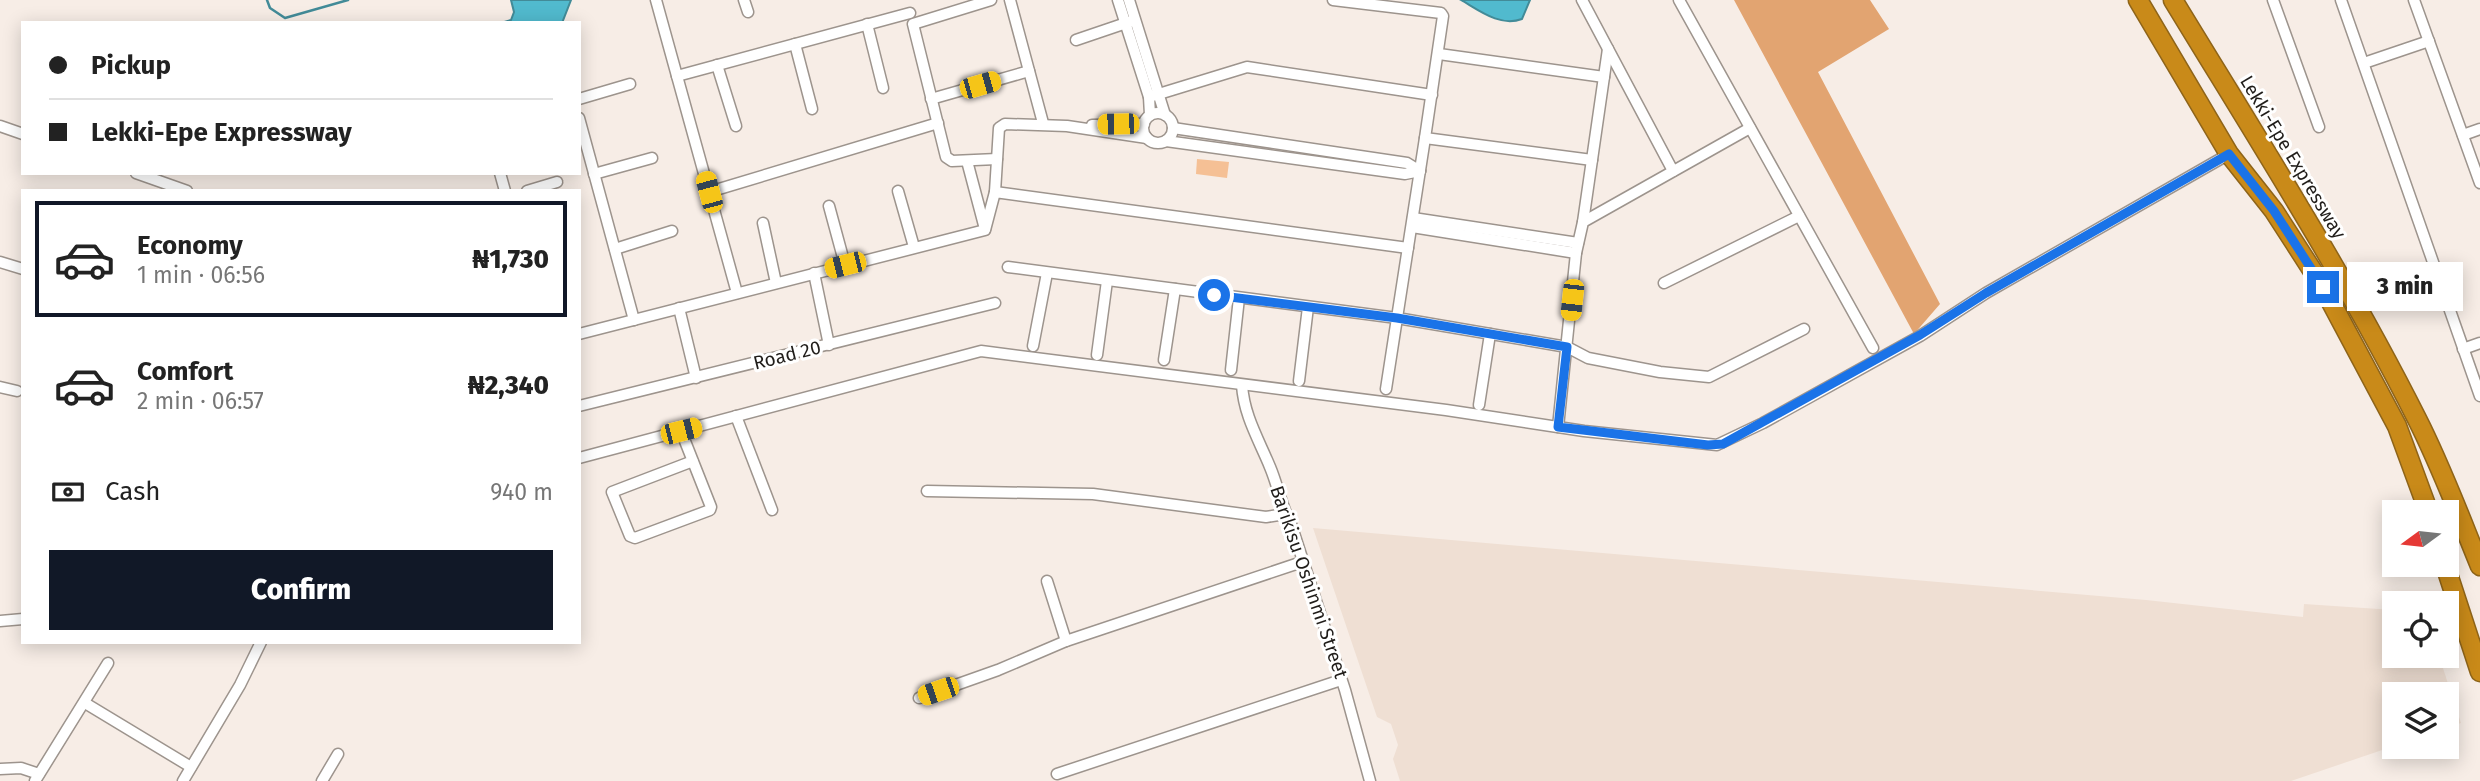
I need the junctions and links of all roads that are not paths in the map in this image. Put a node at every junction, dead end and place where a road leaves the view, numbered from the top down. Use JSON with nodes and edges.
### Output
{"nodes":[{"id":1,"x":656,"y":0,"type":"edge"},
{"id":2,"x":744,"y":0,"type":"edge"},
{"id":3,"x":991,"y":0,"type":"edge"},
{"id":4,"x":1010,"y":0,"type":"edge"},
{"id":5,"x":1118,"y":0,"type":"edge"},
{"id":6,"x":1129,"y":0,"type":"edge"},
{"id":7,"x":1333,"y":0,"type":"edge"},
{"id":8,"x":1582,"y":0,"type":"edge"},
{"id":9,"x":1679,"y":0,"type":"edge"},
{"id":10,"x":2138,"y":0,"type":"edge"},
{"id":11,"x":2173,"y":0,"type":"edge"},
{"id":12,"x":2273,"y":0,"type":"edge"},
{"id":13,"x":2341,"y":0,"type":"edge"},
{"id":14,"x":2414,"y":0,"type":"edge"},
{"id":15,"x":748,"y":12,"type":"dead end"},
{"id":16,"x":910,"y":13,"type":"dead end"},
{"id":17,"x":1130,"y":21,"type":"junction"},
{"id":18,"x":867,"y":24,"type":"junction"},
{"id":19,"x":1076,"y":40,"type":"dead end"},
{"id":20,"x":2429,"y":41,"type":"junction"},
{"id":21,"x":795,"y":44,"type":"junction"},
{"id":22,"x":1608,"y":48,"type":"junction"},
{"id":23,"x":1439,"y":54,"type":"junction"},
{"id":24,"x":2364,"y":64,"type":"junction"},
{"id":25,"x":717,"y":65,"type":"junction"},
{"id":26,"x":1029,"y":71,"type":"junction"},
{"id":27,"x":677,"y":76,"type":"junction"},
{"id":28,"x":1604,"y":77,"type":"junction"},
{"id":29,"x":630,"y":84,"type":"dead end"},
{"id":30,"x":883,"y":88,"type":"dead end"},
{"id":31,"x":1154,"y":95,"type":"junction"},
{"id":32,"x":1432,"y":95,"type":"junction"},
{"id":33,"x":581,"y":98,"type":"edge"},
{"id":34,"x":932,"y":99,"type":"junction"},
{"id":35,"x":812,"y":109,"type":"dead end"},
{"id":36,"x":1165,"y":115,"type":"junction"},
{"id":37,"x":1147,"y":120,"type":"junction"},
{"id":38,"x":938,"y":123,"type":"junction"},
{"id":39,"x":1043,"y":123,"type":"junction"},
{"id":40,"x":581,"y":125,"type":"edge"},
{"id":41,"x":1067,"y":125,"type":"junction"},
{"id":42,"x":0,"y":126,"type":"edge"},
{"id":43,"x":736,"y":126,"type":"dead end"},
{"id":44,"x":2319,"y":127,"type":"dead end"},
{"id":45,"x":1173,"y":128,"type":"junction"},
{"id":46,"x":1750,"y":128,"type":"junction"},
{"id":47,"x":2480,"y":129,"type":"edge"},
{"id":48,"x":21,"y":133,"type":"edge"},
{"id":49,"x":2463,"y":135,"type":"junction"},
{"id":50,"x":1147,"y":138,"type":"junction"},
{"id":51,"x":1425,"y":138,"type":"junction"},
{"id":52,"x":1166,"y":141,"type":"junction"},
{"id":53,"x":2229,"y":154,"type":"junction"},
{"id":54,"x":652,"y":158,"type":"dead end"},
{"id":55,"x":997,"y":159,"type":"junction"},
{"id":56,"x":1592,"y":160,"type":"junction"},
{"id":57,"x":967,"y":161,"type":"junction"},
{"id":58,"x":1420,"y":171,"type":"junction"},
{"id":59,"x":1673,"y":171,"type":"junction"},
{"id":60,"x":594,"y":174,"type":"junction"},
{"id":61,"x":142,"y":175,"type":"edge"},
{"id":62,"x":557,"y":182,"type":"dead end"},
{"id":63,"x":2480,"y":183,"type":"edge"},
{"id":64,"x":181,"y":189,"type":"edge"},
{"id":65,"x":534,"y":189,"type":"edge"},
{"id":66,"x":898,"y":191,"type":"dead end"},
{"id":67,"x":709,"y":192,"type":"junction"},
{"id":68,"x":995,"y":192,"type":"junction"},
{"id":69,"x":829,"y":206,"type":"dead end"},
{"id":70,"x":1799,"y":216,"type":"junction"},
{"id":71,"x":1583,"y":222,"type":"junction"},
{"id":72,"x":763,"y":223,"type":"dead end"},
{"id":73,"x":1412,"y":223,"type":"junction"},
{"id":74,"x":985,"y":230,"type":"junction"},
{"id":75,"x":672,"y":231,"type":"dead end"},
{"id":76,"x":914,"y":247,"type":"junction"},
{"id":77,"x":1408,"y":248,"type":"junction"},
{"id":78,"x":1577,"y":248,"type":"junction"},
{"id":79,"x":615,"y":249,"type":"junction"},
{"id":80,"x":0,"y":262,"type":"edge"},
{"id":81,"x":845,"y":265,"type":"junction"},
{"id":82,"x":1007,"y":267,"type":"dead end"},
{"id":83,"x":21,"y":268,"type":"edge"},
{"id":84,"x":814,"y":273,"type":"junction"},
{"id":85,"x":1047,"y":273,"type":"junction"},
{"id":86,"x":1107,"y":281,"type":"junction"},
{"id":87,"x":776,"y":283,"type":"junction"},
{"id":88,"x":1664,"y":283,"type":"dead end"},
{"id":89,"x":1175,"y":289,"type":"junction"},
{"id":90,"x":737,"y":293,"type":"junction"},
{"id":91,"x":1239,"y":298,"type":"junction"},
{"id":92,"x":995,"y":303,"type":"dead end"},
{"id":93,"x":1308,"y":307,"type":"junction"},
{"id":94,"x":679,"y":308,"type":"junction"},
{"id":95,"x":1397,"y":318,"type":"junction"},
{"id":96,"x":634,"y":320,"type":"junction"},
{"id":97,"x":1804,"y":329,"type":"dead end"},
{"id":98,"x":581,"y":333,"type":"edge"},
{"id":99,"x":1490,"y":334,"type":"junction"},
{"id":100,"x":2480,"y":343,"type":"edge"},
{"id":101,"x":829,"y":345,"type":"junction"},
{"id":102,"x":1033,"y":346,"type":"dead end"},
{"id":103,"x":1567,"y":347,"type":"junction"},
{"id":104,"x":1873,"y":348,"type":"dead end"},
{"id":105,"x":2463,"y":349,"type":"junction"},
{"id":106,"x":1097,"y":355,"type":"dead end"},
{"id":107,"x":1164,"y":360,"type":"dead end"},
{"id":108,"x":1231,"y":370,"type":"dead end"},
{"id":109,"x":696,"y":378,"type":"junction"},
{"id":110,"x":1299,"y":381,"type":"dead end"},
{"id":111,"x":1242,"y":385,"type":"junction"},
{"id":112,"x":0,"y":387,"type":"edge"},
{"id":113,"x":1386,"y":389,"type":"dead end"},
{"id":114,"x":16,"y":391,"type":"dead end"},
{"id":115,"x":2480,"y":396,"type":"edge"},
{"id":116,"x":1479,"y":405,"type":"dead end"},
{"id":117,"x":581,"y":406,"type":"edge"},
{"id":118,"x":736,"y":416,"type":"junction"},
{"id":119,"x":1558,"y":427,"type":"junction"},
{"id":120,"x":681,"y":431,"type":"junction"},
{"id":121,"x":581,"y":457,"type":"edge"},
{"id":122,"x":693,"y":461,"type":"junction"},
{"id":123,"x":927,"y":491,"type":"dead end"},
{"id":124,"x":2424,"y":500,"type":"edge"},
{"id":125,"x":772,"y":510,"type":"dead end"},
{"id":126,"x":1286,"y":514,"type":"junction"},
{"id":127,"x":1302,"y":562,"type":"junction"},
{"id":128,"x":2480,"y":566,"type":"edge"},
{"id":129,"x":2449,"y":578,"type":"edge"},
{"id":130,"x":1047,"y":580,"type":"dead end"},
{"id":131,"x":21,"y":619,"type":"edge"},
{"id":132,"x":0,"y":621,"type":"edge"},
{"id":133,"x":2465,"y":626,"type":"junction"},
{"id":134,"x":1066,"y":641,"type":"junction"},
{"id":135,"x":260,"y":644,"type":"edge"},
{"id":136,"x":2480,"y":655,"type":"edge"},
{"id":137,"x":108,"y":663,"type":"dead end"},
{"id":138,"x":2480,"y":671,"type":"edge"},
{"id":139,"x":1340,"y":680,"type":"junction"},
{"id":140,"x":919,"y":698,"type":"dead end"},
{"id":141,"x":85,"y":703,"type":"junction"},
{"id":142,"x":338,"y":754,"type":"dead end"},
{"id":143,"x":191,"y":767,"type":"junction"},
{"id":144,"x":0,"y":769,"type":"edge"},
{"id":145,"x":1057,"y":774,"type":"dead end"},
{"id":146,"x":37,"y":778,"type":"edge"},
{"id":147,"x":183,"y":781,"type":"edge"},
{"id":148,"x":322,"y":781,"type":"edge"},
{"id":149,"x":1370,"y":781,"type":"edge"}],
"edges":[{"from":1,"to":27,"type":"street"},
{"from":2,"to":15,"type":"street"},
{"from":3,"to":34,"type":"street"},
{"from":4,"to":26,"type":"street"},
{"from":5,"to":17,"type":"street"},
{"from":6,"to":17,"type":"street"},
{"from":7,"to":23,"type":"street"},
{"from":8,"to":22,"type":"street"},
{"from":9,"to":46,"type":"street"},
{"from":10,"to":53,"type":"highway"},
{"from":11,"to":128,"type":"highway","name":"Lekki-Epe Expressway"},
{"from":12,"to":44,"type":"street"},
{"from":13,"to":24,"type":"street"},
{"from":14,"to":20,"type":"street"},
{"from":16,"to":18,"type":"street"},
{"from":17,"to":19,"type":"street"},
{"from":17,"to":31,"type":"street"},
{"from":18,"to":21,"type":"street"},
{"from":18,"to":30,"type":"street"},
{"from":20,"to":24,"type":"street"},
{"from":20,"to":49,"type":"street"},
{"from":21,"to":25,"type":"street"},
{"from":21,"to":35,"type":"street"},
{"from":22,"to":28,"type":"street"},
{"from":22,"to":59,"type":"street"},
{"from":23,"to":28,"type":"street"},
{"from":23,"to":32,"type":"street"},
{"from":24,"to":105,"type":"street"},
{"from":25,"to":27,"type":"street"},
{"from":25,"to":43,"type":"street"},
{"from":26,"to":34,"type":"street"},
{"from":26,"to":39,"type":"street"},
{"from":27,"to":67,"type":"street"},
{"from":28,"to":56,"type":"street"},
{"from":29,"to":33,"type":"street"},
{"from":31,"to":32,"type":"street"},
{"from":31,"to":36,"type":"street"},
{"from":31,"to":37,"type":"street"},
{"from":32,"to":51,"type":"street"},
{"from":34,"to":38,"type":"street"},
{"from":36,"to":37,"type":"street"},
{"from":36,"to":45,"type":"street"},
{"from":37,"to":41,"type":"street"},
{"from":37,"to":50,"type":"street"},
{"from":38,"to":57,"type":"street"},
{"from":38,"to":67,"type":"street"},
{"from":39,"to":41,"type":"street"},
{"from":39,"to":55,"type":"street"},
{"from":40,"to":60,"type":"street"},
{"from":41,"to":50,"type":"street"},
{"from":42,"to":48,"type":"street"},
{"from":45,"to":52,"type":"street"},
{"from":45,"to":58,"type":"street"},
{"from":46,"to":59,"type":"street"},
{"from":46,"to":70,"type":"street"},
{"from":47,"to":49,"type":"street"},
{"from":49,"to":63,"type":"street"},
{"from":50,"to":52,"type":"street"},
{"from":51,"to":56,"type":"street"},
{"from":51,"to":58,"type":"street"},
{"from":52,"to":58,"type":"street"},
{"from":53,"to":119,"type":"street"},
{"from":53,"to":124,"type":"highway"},
{"from":54,"to":60,"type":"street"},
{"from":55,"to":57,"type":"street"},
{"from":55,"to":68,"type":"street"},
{"from":56,"to":71,"type":"street"},
{"from":57,"to":74,"type":"street"},
{"from":58,"to":73,"type":"street"},
{"from":59,"to":71,"type":"street"},
{"from":60,"to":79,"type":"street"},
{"from":61,"to":64,"type":"street"},
{"from":62,"to":65,"type":"street"},
{"from":66,"to":76,"type":"street"},
{"from":67,"to":90,"type":"street"},
{"from":68,"to":74,"type":"street"},
{"from":68,"to":77,"type":"street"},
{"from":69,"to":81,"type":"street"},
{"from":70,"to":88,"type":"street"},
{"from":70,"to":104,"type":"street"},
{"from":71,"to":78,"type":"street"},
{"from":72,"to":87,"type":"street"},
{"from":73,"to":77,"type":"street"},
{"from":73,"to":78,"type":"street"},
{"from":74,"to":76,"type":"street"},
{"from":75,"to":79,"type":"street"},
{"from":76,"to":81,"type":"street"},
{"from":77,"to":95,"type":"street"},
{"from":78,"to":103,"type":"street"},
{"from":79,"to":96,"type":"street"},
{"from":80,"to":83,"type":"street"},
{"from":81,"to":84,"type":"street"},
{"from":82,"to":85,"type":"street"},
{"from":84,"to":87,"type":"street"},
{"from":84,"to":101,"type":"street"},
{"from":85,"to":86,"type":"street"},
{"from":85,"to":102,"type":"street"},
{"from":86,"to":89,"type":"street"},
{"from":86,"to":106,"type":"street"},
{"from":87,"to":90,"type":"street"},
{"from":89,"to":91,"type":"street"},
{"from":89,"to":107,"type":"street"},
{"from":90,"to":94,"type":"street"},
{"from":91,"to":93,"type":"street"},
{"from":91,"to":108,"type":"street"},
{"from":92,"to":101,"type":"street","name":"Road 20"},
{"from":93,"to":95,"type":"street"},
{"from":93,"to":110,"type":"street"},
{"from":94,"to":96,"type":"street"},
{"from":94,"to":109,"type":"street"},
{"from":95,"to":99,"type":"street"},
{"from":95,"to":113,"type":"street"},
{"from":96,"to":98,"type":"street"},
{"from":97,"to":103,"type":"street"},
{"from":99,"to":103,"type":"street"},
{"from":99,"to":116,"type":"street"},
{"from":100,"to":105,"type":"street"},
{"from":101,"to":109,"type":"street","name":"Road 20"},
{"from":103,"to":119,"type":"street"},
{"from":105,"to":115,"type":"street"},
{"from":109,"to":117,"type":"street","name":"Road 20"},
{"from":111,"to":118,"type":"street"},
{"from":111,"to":119,"type":"street"},
{"from":111,"to":126,"type":"street","name":"Barikisu Oshinmi Street"},
{"from":112,"to":114,"type":"street"},
{"from":118,"to":120,"type":"street"},
{"from":118,"to":125,"type":"street"},
{"from":120,"to":121,"type":"street"},
{"from":120,"to":122,"type":"street"},
{"from":122,"to":122,"type":"street"},
{"from":123,"to":126,"type":"street"},
{"from":126,"to":127,"type":"street","name":"Barikisu Oshinmi Street"},
{"from":127,"to":134,"type":"street"},
{"from":127,"to":139,"type":"street","name":"Barikisu Oshinmi Street"},
{"from":129,"to":133,"type":"highway"},
{"from":130,"to":134,"type":"street"},
{"from":131,"to":132,"type":"street"},
{"from":133,"to":136,"type":"highway"},
{"from":133,"to":138,"type":"highway"},
{"from":134,"to":140,"type":"street"},
{"from":135,"to":143,"type":"street"},
{"from":137,"to":141,"type":"street"},
{"from":139,"to":145,"type":"street"},
{"from":139,"to":149,"type":"street","name":"Barikisu Oshinmi Street"},
{"from":141,"to":143,"type":"street"},
{"from":141,"to":146,"type":"street"},
{"from":142,"to":148,"type":"street"},
{"from":143,"to":147,"type":"street"},
{"from":144,"to":146,"type":"street"}]}
